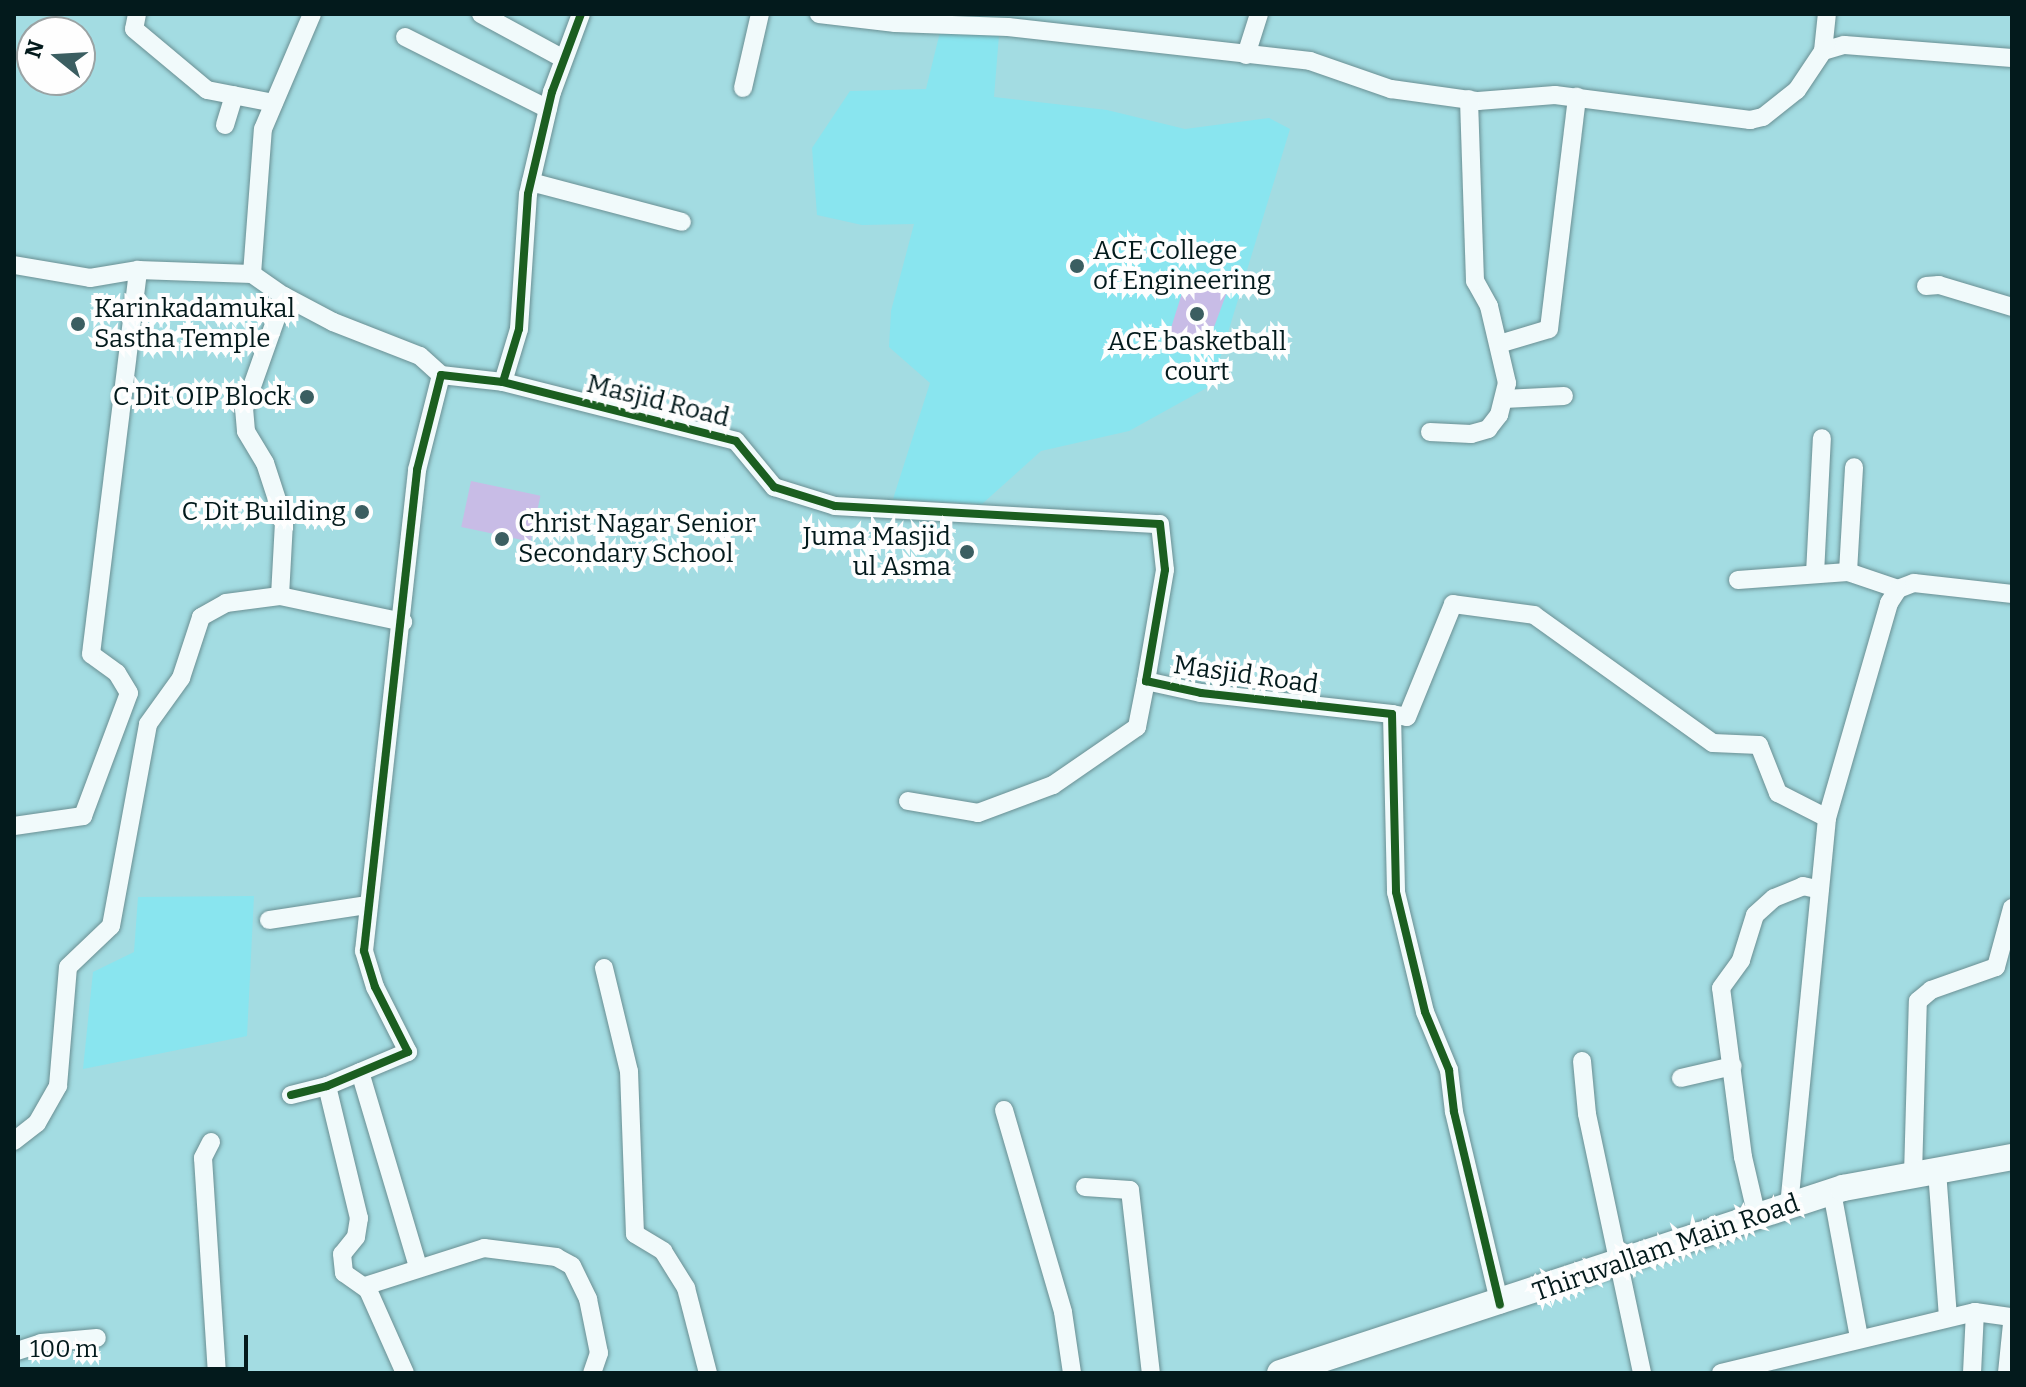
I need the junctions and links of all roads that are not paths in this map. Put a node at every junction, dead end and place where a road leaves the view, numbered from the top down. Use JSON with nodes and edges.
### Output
{"nodes":[{"id":1,"x":137,"y":14,"type":"edge"},
{"id":2,"x":312,"y":14,"type":"edge"},
{"id":3,"x":481,"y":14,"type":"edge"},
{"id":4,"x":581,"y":14,"type":"edge"},
{"id":5,"x":760,"y":14,"type":"edge"},
{"id":6,"x":819,"y":14,"type":"edge"},
{"id":7,"x":1259,"y":14,"type":"edge"},
{"id":8,"x":1827,"y":14,"type":"edge"},
{"id":9,"x":898,"y":19,"type":"edge"},
{"id":10,"x":405,"y":37,"type":"dead end"},
{"id":11,"x":1823,"y":51,"type":"junction"},
{"id":12,"x":1246,"y":55,"type":"junction"},
{"id":13,"x":2012,"y":58,"type":"edge"},
{"id":14,"x":564,"y":59,"type":"junction"},
{"id":15,"x":743,"y":88,"type":"dead end"},
{"id":16,"x":234,"y":95,"type":"junction"},
{"id":17,"x":1577,"y":97,"type":"junction"},
{"id":18,"x":1469,"y":99,"type":"junction"},
{"id":19,"x":274,"y":103,"type":"junction"},
{"id":20,"x":548,"y":109,"type":"junction"},
{"id":21,"x":225,"y":125,"type":"dead end"},
{"id":22,"x":531,"y":182,"type":"junction"},
{"id":23,"x":682,"y":222,"type":"dead end"},
{"id":24,"x":14,"y":265,"type":"edge"},
{"id":25,"x":138,"y":270,"type":"junction"},
{"id":26,"x":252,"y":274,"type":"junction"},
{"id":27,"x":1926,"y":286,"type":"dead end"},
{"id":28,"x":284,"y":296,"type":"junction"},
{"id":29,"x":2012,"y":307,"type":"edge"},
{"id":30,"x":1499,"y":344,"type":"junction"},
{"id":31,"x":441,"y":375,"type":"junction"},
{"id":32,"x":503,"y":382,"type":"junction"},
{"id":33,"x":1564,"y":396,"type":"dead end"},
{"id":34,"x":1504,"y":399,"type":"junction"},
{"id":35,"x":1430,"y":432,"type":"dead end"},
{"id":36,"x":1822,"y":438,"type":"dead end"},
{"id":37,"x":1854,"y":467,"type":"dead end"},
{"id":38,"x":1848,"y":572,"type":"junction"},
{"id":39,"x":1815,"y":574,"type":"junction"},
{"id":40,"x":1738,"y":580,"type":"dead end"},
{"id":41,"x":1898,"y":589,"type":"junction"},
{"id":42,"x":2012,"y":594,"type":"edge"},
{"id":43,"x":280,"y":596,"type":"junction"},
{"id":44,"x":403,"y":622,"type":"junction"},
{"id":45,"x":1146,"y":681,"type":"junction"},
{"id":46,"x":1392,"y":714,"type":"junction"},
{"id":47,"x":908,"y":801,"type":"dead end"},
{"id":48,"x":1827,"y":818,"type":"junction"},
{"id":49,"x":14,"y":826,"type":"edge"},
{"id":50,"x":1820,"y":890,"type":"junction"},
{"id":51,"x":367,"y":905,"type":"junction"},
{"id":52,"x":2012,"y":908,"type":"edge"},
{"id":53,"x":269,"y":920,"type":"dead end"},
{"id":54,"x":604,"y":968,"type":"dead end"},
{"id":55,"x":1582,"y":1061,"type":"dead end"},
{"id":56,"x":1733,"y":1066,"type":"junction"},
{"id":57,"x":360,"y":1072,"type":"junction"},
{"id":58,"x":1681,"y":1078,"type":"dead end"},
{"id":59,"x":327,"y":1086,"type":"junction"},
{"id":60,"x":291,"y":1095,"type":"dead end"},
{"id":61,"x":1004,"y":1110,"type":"dead end"},
{"id":62,"x":14,"y":1141,"type":"edge"},
{"id":63,"x":211,"y":1142,"type":"dead end"},
{"id":64,"x":2012,"y":1157,"type":"edge"},
{"id":65,"x":1925,"y":1173,"type":"junction"},
{"id":66,"x":1085,"y":1187,"type":"dead end"},
{"id":67,"x":1832,"y":1192,"type":"junction"},
{"id":68,"x":1789,"y":1206,"type":"junction"},
{"id":69,"x":1757,"y":1217,"type":"junction"},
{"id":70,"x":1621,"y":1261,"type":"junction"},
{"id":71,"x":418,"y":1266,"type":"junction"},
{"id":72,"x":365,"y":1286,"type":"junction"},
{"id":73,"x":1500,"y":1305,"type":"junction"},
{"id":74,"x":1975,"y":1312,"type":"junction"},
{"id":75,"x":2012,"y":1317,"type":"edge"},
{"id":76,"x":1948,"y":1318,"type":"junction"},
{"id":77,"x":2012,"y":1324,"type":"edge"},
{"id":78,"x":97,"y":1338,"type":"dead end"},
{"id":79,"x":1859,"y":1338,"type":"junction"},
{"id":80,"x":14,"y":1352,"type":"edge"},
{"id":81,"x":217,"y":1373,"type":"edge"},
{"id":82,"x":405,"y":1373,"type":"edge"},
{"id":83,"x":592,"y":1373,"type":"edge"},
{"id":84,"x":708,"y":1373,"type":"edge"},
{"id":85,"x":1072,"y":1373,"type":"edge"},
{"id":86,"x":1151,"y":1373,"type":"edge"},
{"id":87,"x":1280,"y":1373,"type":"edge"},
{"id":88,"x":1642,"y":1373,"type":"edge"},
{"id":89,"x":1721,"y":1373,"type":"edge"},
{"id":90,"x":1972,"y":1373,"type":"edge"},
{"id":91,"x":2007,"y":1373,"type":"edge"}],
"edges":[{"from":1,"to":16,"type":"street"},
{"from":2,"to":19,"type":"street"},
{"from":3,"to":14,"type":"street"},
{"from":4,"to":14,"type":"street"},
{"from":5,"to":15,"type":"street"},
{"from":6,"to":9,"type":"street"},
{"from":7,"to":12,"type":"street"},
{"from":8,"to":11,"type":"street"},
{"from":9,"to":12,"type":"street"},
{"from":10,"to":20,"type":"street"},
{"from":11,"to":13,"type":"street"},
{"from":11,"to":17,"type":"street"},
{"from":12,"to":18,"type":"street"},
{"from":14,"to":20,"type":"street"},
{"from":16,"to":19,"type":"street"},
{"from":16,"to":21,"type":"street"},
{"from":17,"to":18,"type":"street"},
{"from":17,"to":30,"type":"street"},
{"from":18,"to":30,"type":"street"},
{"from":19,"to":26,"type":"street"},
{"from":20,"to":22,"type":"street"},
{"from":22,"to":23,"type":"street"},
{"from":22,"to":32,"type":"street"},
{"from":24,"to":25,"type":"street"},
{"from":25,"to":26,"type":"street"},
{"from":25,"to":49,"type":"street"},
{"from":26,"to":28,"type":"street"},
{"from":27,"to":29,"type":"street"},
{"from":28,"to":31,"type":"street"},
{"from":28,"to":43,"type":"street"},
{"from":30,"to":34,"type":"street"},
{"from":31,"to":32,"type":"street"},
{"from":31,"to":44,"type":"street"},
{"from":32,"to":45,"type":"street","name":"Masjid Road"},
{"from":33,"to":34,"type":"street"},
{"from":34,"to":35,"type":"street"},
{"from":36,"to":39,"type":"street"},
{"from":37,"to":38,"type":"street"},
{"from":38,"to":39,"type":"street"},
{"from":38,"to":41,"type":"street"},
{"from":39,"to":40,"type":"street"},
{"from":41,"to":42,"type":"street"},
{"from":41,"to":48,"type":"street"},
{"from":43,"to":44,"type":"street"},
{"from":43,"to":62,"type":"street"},
{"from":44,"to":51,"type":"street"},
{"from":45,"to":46,"type":"street","name":"Masjid Road"},
{"from":45,"to":47,"type":"street"},
{"from":46,"to":48,"type":"street"},
{"from":46,"to":73,"type":"street"},
{"from":48,"to":50,"type":"street"},
{"from":50,"to":56,"type":"street"},
{"from":50,"to":68,"type":"street"},
{"from":51,"to":53,"type":"street"},
{"from":51,"to":57,"type":"street"},
{"from":52,"to":65,"type":"street"},
{"from":54,"to":84,"type":"street"},
{"from":55,"to":70,"type":"street"},
{"from":56,"to":58,"type":"street"},
{"from":56,"to":69,"type":"street"},
{"from":57,"to":59,"type":"street"},
{"from":57,"to":71,"type":"street"},
{"from":59,"to":60,"type":"street"},
{"from":59,"to":72,"type":"street"},
{"from":61,"to":85,"type":"street"},
{"from":63,"to":81,"type":"street"},
{"from":64,"to":65,"type":"main road","name":"Thiruvallam Main Road"},
{"from":65,"to":67,"type":"main road","name":"Thiruvallam Main Road"},
{"from":65,"to":76,"type":"street"},
{"from":66,"to":86,"type":"street"},
{"from":67,"to":68,"type":"main road","name":"Thiruvallam Main Road"},
{"from":67,"to":79,"type":"street"},
{"from":68,"to":69,"type":"main road","name":"Thiruvallam Main Road"},
{"from":69,"to":70,"type":"main road","name":"Thiruvallam Main Road"},
{"from":70,"to":73,"type":"main road","name":"Thiruvallam Main Road"},
{"from":70,"to":88,"type":"street"},
{"from":71,"to":72,"type":"street"},
{"from":71,"to":83,"type":"street"},
{"from":72,"to":82,"type":"street"},
{"from":73,"to":87,"type":"main road","name":"Thiruvallam Main Road"},
{"from":74,"to":75,"type":"street"},
{"from":74,"to":76,"type":"street"},
{"from":74,"to":90,"type":"street"},
{"from":76,"to":79,"type":"street"},
{"from":77,"to":91,"type":"street"},
{"from":78,"to":80,"type":"street"},
{"from":79,"to":89,"type":"street"}]}
